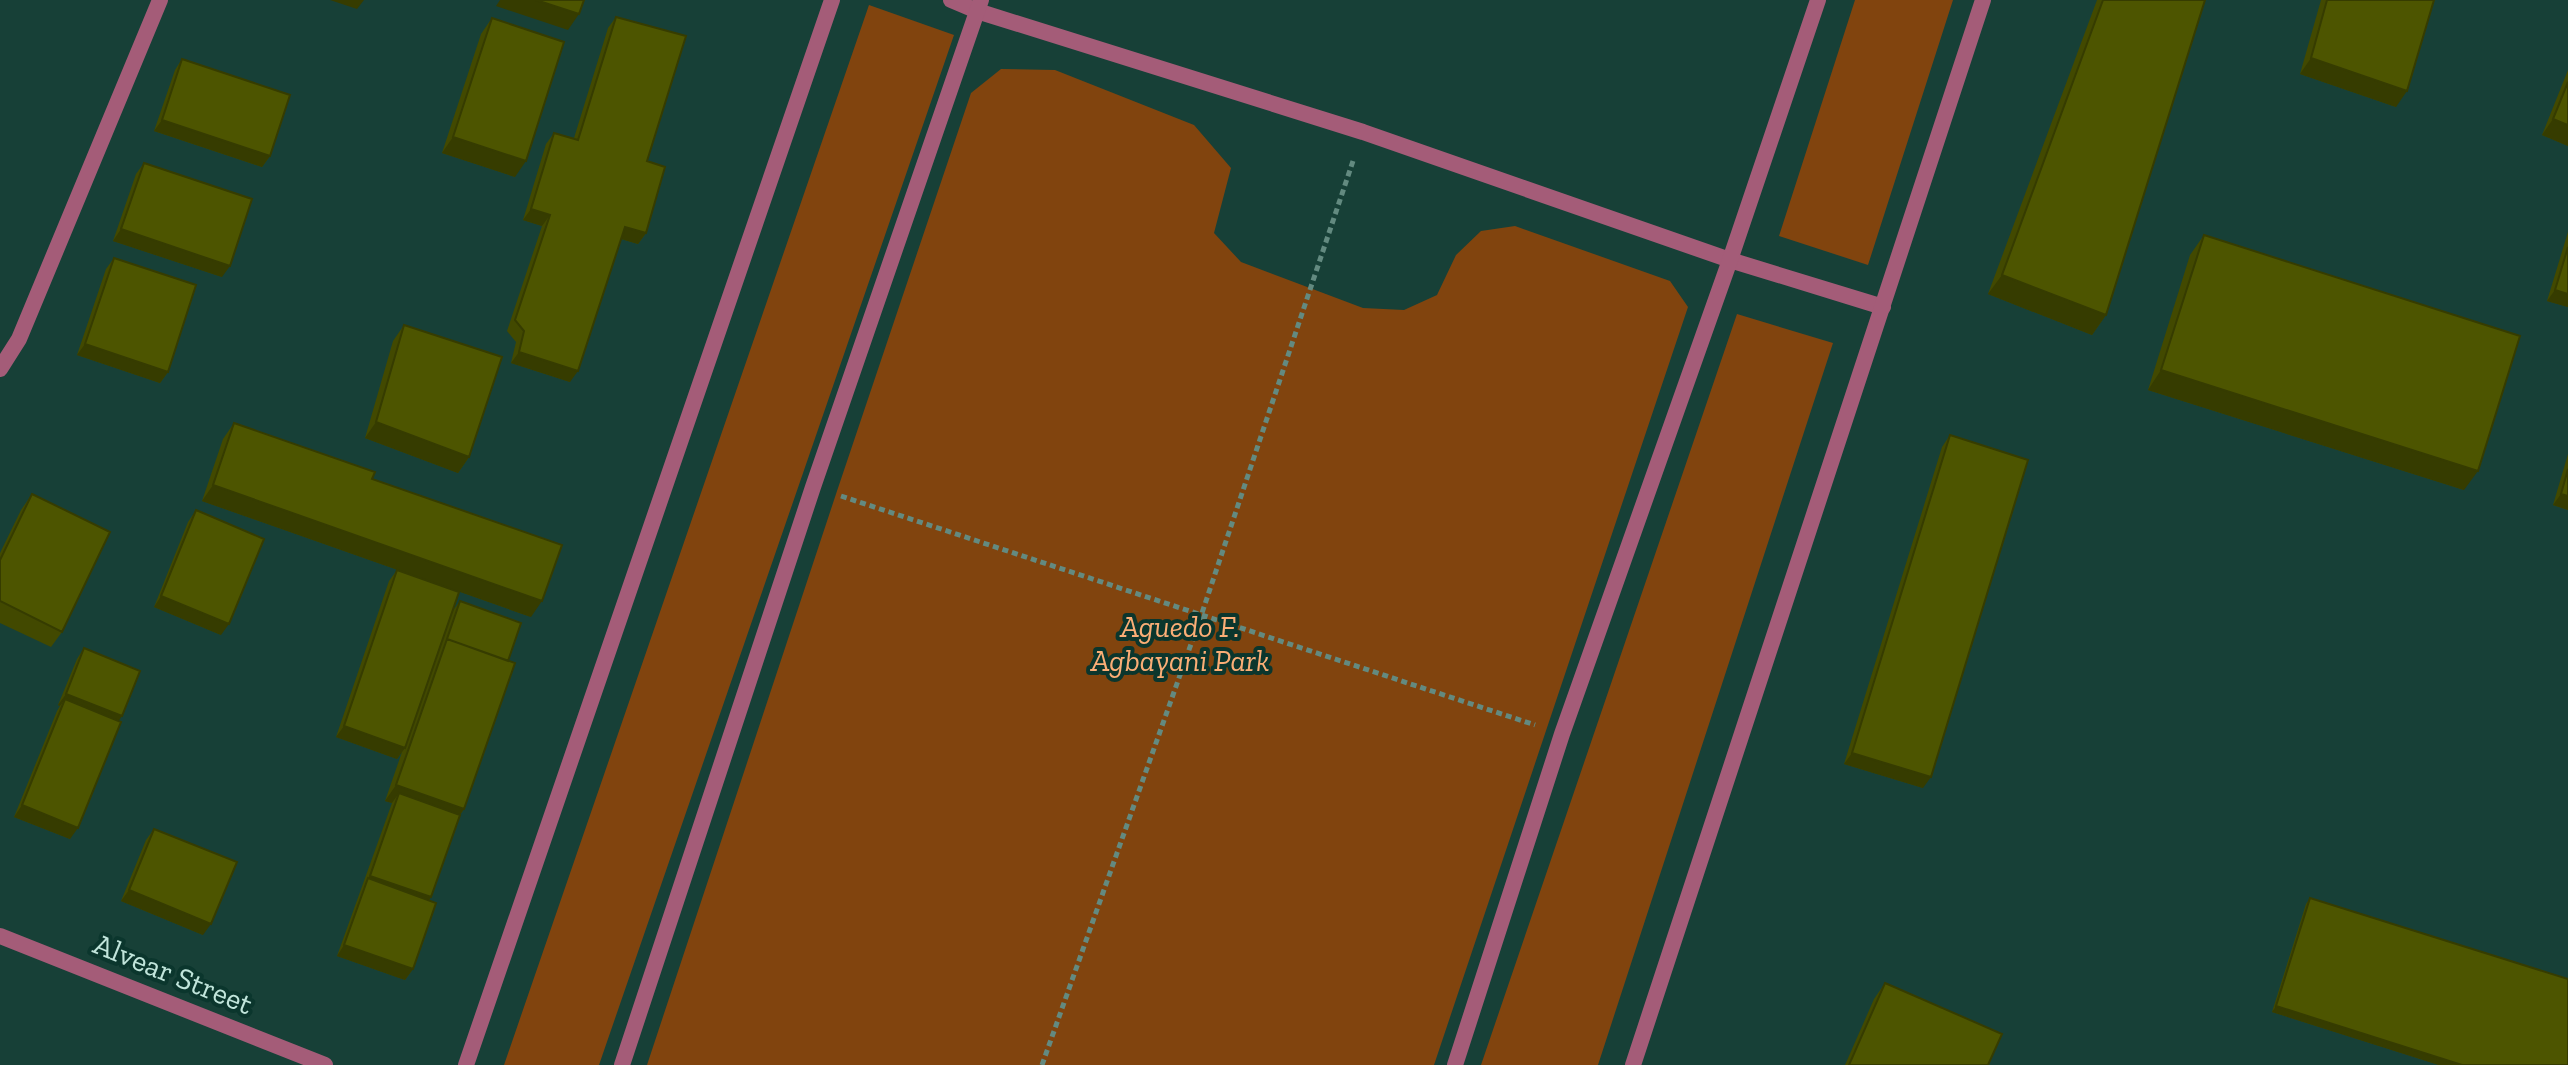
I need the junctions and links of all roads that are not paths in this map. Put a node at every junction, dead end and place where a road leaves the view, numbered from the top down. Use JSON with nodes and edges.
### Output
{"nodes":[{"id":1,"x":160,"y":0,"type":"edge"},
{"id":2,"x":832,"y":0,"type":"edge"},
{"id":3,"x":951,"y":0,"type":"edge"},
{"id":4,"x":1818,"y":0,"type":"edge"},
{"id":5,"x":1983,"y":0,"type":"edge"},
{"id":6,"x":979,"y":5,"type":"edge"},
{"id":7,"x":1730,"y":260,"type":"junction"},
{"id":8,"x":1883,"y":307,"type":"junction"},
{"id":9,"x":0,"y":369,"type":"edge"},
{"id":10,"x":0,"y":936,"type":"edge"},
{"id":11,"x":325,"y":1065,"type":"edge"},
{"id":12,"x":466,"y":1065,"type":"edge"},
{"id":13,"x":622,"y":1065,"type":"edge"},
{"id":14,"x":1455,"y":1065,"type":"edge"},
{"id":15,"x":1633,"y":1065,"type":"edge"}],
"edges":[{"from":1,"to":9,"type":"street"},
{"from":2,"to":12,"type":"street"},
{"from":3,"to":6,"type":"street"},
{"from":4,"to":7,"type":"street"},
{"from":5,"to":8,"type":"street"},
{"from":6,"to":7,"type":"street"},
{"from":6,"to":13,"type":"street"},
{"from":7,"to":8,"type":"street"},
{"from":7,"to":14,"type":"street"},
{"from":8,"to":15,"type":"street"},
{"from":10,"to":11,"type":"street","name":"Alvear Street"}]}
